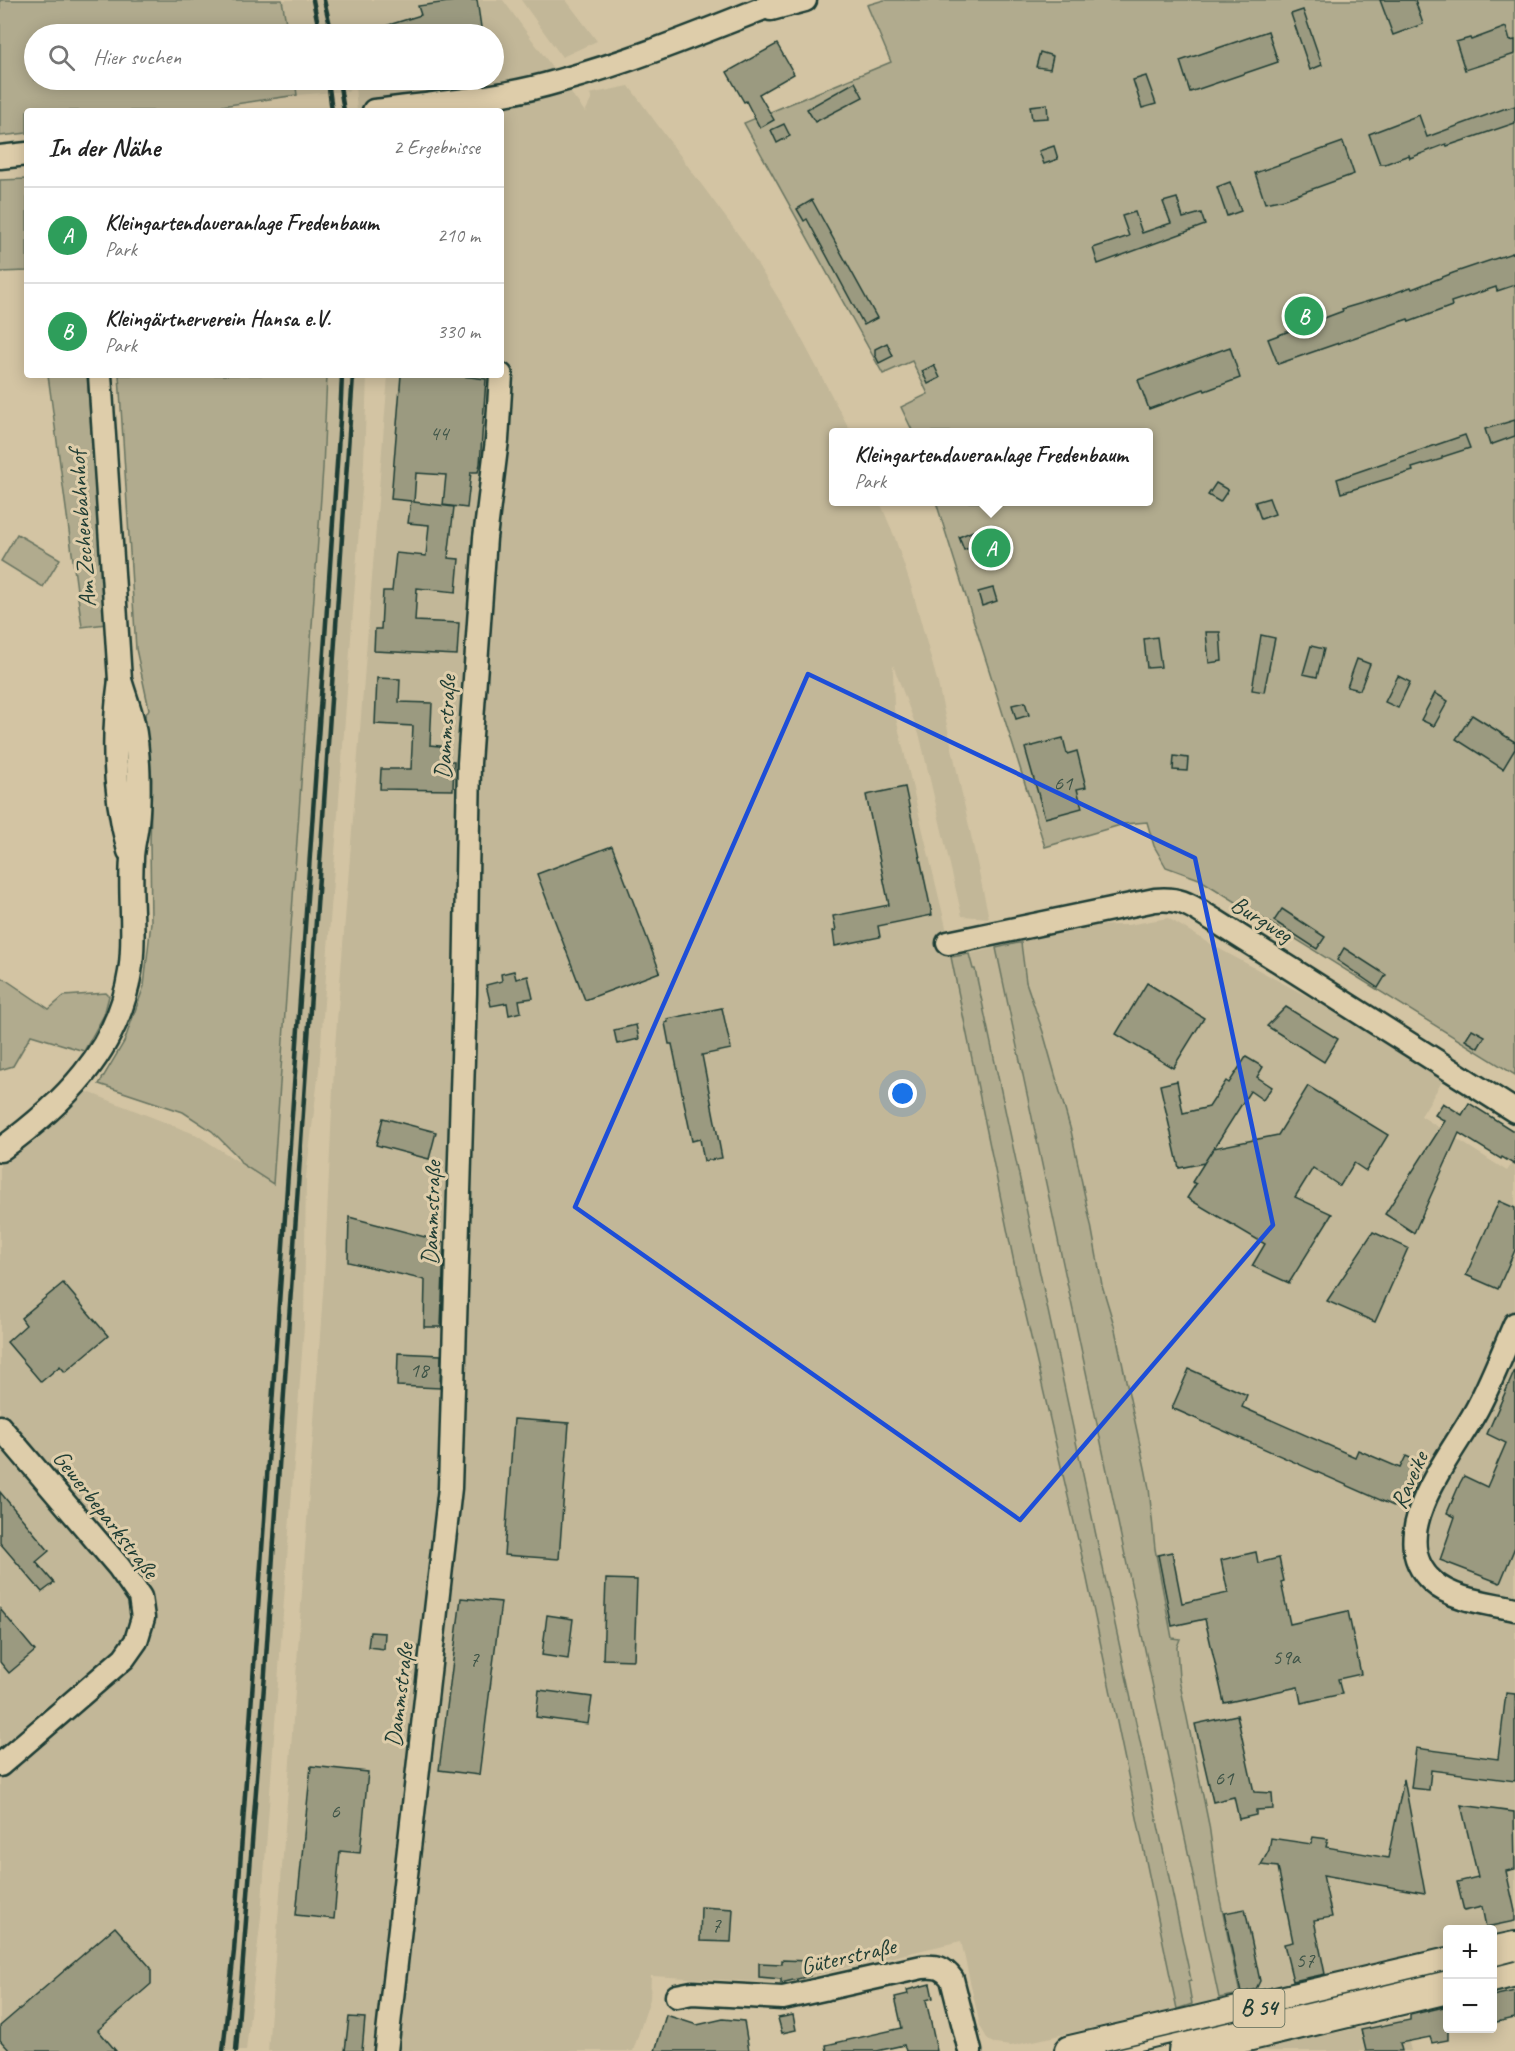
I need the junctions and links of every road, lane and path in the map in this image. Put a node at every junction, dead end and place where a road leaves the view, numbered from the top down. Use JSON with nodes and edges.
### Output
{"nodes":[{"id":1,"x":784,"y":0,"type":"edge"},
{"id":2,"x":805,"y":0,"type":"edge"},
{"id":3,"x":746,"y":15,"type":"junction"},
{"id":4,"x":490,"y":103,"type":"edge"},
{"id":5,"x":418,"y":108,"type":"edge"},
{"id":6,"x":24,"y":154,"type":"edge"},
{"id":7,"x":0,"y":158,"type":"edge"},
{"id":8,"x":100,"y":378,"type":"edge"},
{"id":9,"x":501,"y":378,"type":"edge"},
{"id":10,"x":948,"y":944,"type":"dead end"},
{"id":11,"x":1515,"y":1111,"type":"edge"},
{"id":12,"x":0,"y":1150,"type":"edge"},
{"id":13,"x":1515,"y":1324,"type":"edge"},
{"id":14,"x":1508,"y":1359,"type":"edge"},
{"id":15,"x":1,"y":1430,"type":"edge"},
{"id":16,"x":1515,"y":1609,"type":"edge"},
{"id":17,"x":0,"y":1765,"type":"edge"},
{"id":18,"x":1515,"y":1947,"type":"edge"},
{"id":19,"x":1497,"y":1951,"type":"edge"},
{"id":20,"x":1443,"y":1964,"type":"edge"},
{"id":21,"x":1515,"y":1971,"type":"edge"},
{"id":22,"x":1497,"y":1976,"type":"edge"},
{"id":23,"x":1443,"y":1989,"type":"edge"},
{"id":24,"x":676,"y":1996,"type":"dead end"},
{"id":25,"x":386,"y":2051,"type":"edge"},
{"id":26,"x":970,"y":2051,"type":"edge"},
{"id":27,"x":1070,"y":2051,"type":"edge"},
{"id":28,"x":1184,"y":2051,"type":"edge"}],
"edges":[{"from":1,"to":3,"type":"street"},
{"from":2,"to":3,"type":"street"},
{"from":3,"to":4,"type":"street"},
{"from":4,"to":5,"type":"street"},
{"from":6,"to":7,"type":"street"},
{"from":8,"to":12,"type":"street","name":"Am Zechenbahnhof"},
{"from":9,"to":25,"type":"street","name":"Dammstraße"},
{"from":10,"to":11,"type":"street","name":"Burgweg"},
{"from":13,"to":14,"type":"street","name":"Raveike"},
{"from":14,"to":16,"type":"street","name":"Raveike"},
{"from":15,"to":17,"type":"street","name":"Gewerbeparkstraße"},
{"from":18,"to":19,"type":"main road"},
{"from":20,"to":27,"type":"main road","number":"B 54"},
{"from":21,"to":22,"type":"main road"},
{"from":23,"to":28,"type":"main road","number":"B 54"},
{"from":24,"to":26,"type":"street","name":"Güterstraße"}]}
